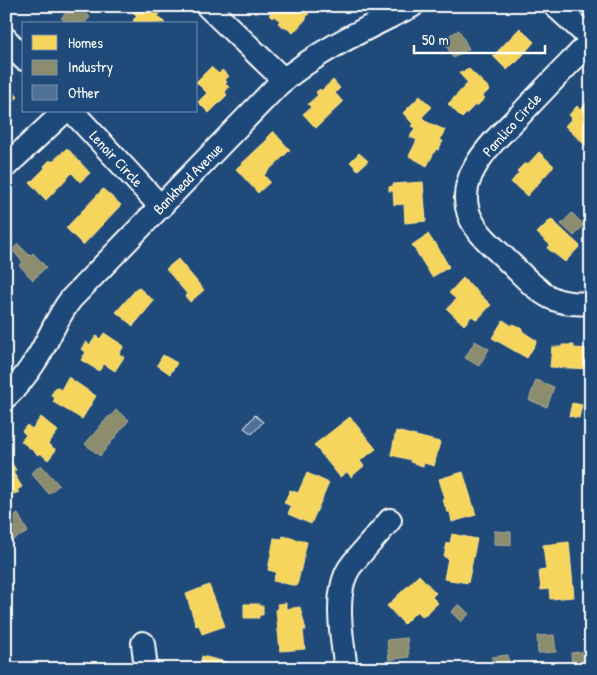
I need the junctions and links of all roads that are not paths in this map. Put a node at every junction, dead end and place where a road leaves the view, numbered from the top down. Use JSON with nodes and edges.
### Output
{"nodes":[{"id":1,"x":207,"y":6,"type":"edge"},
{"id":2,"x":412,"y":6,"type":"edge"},
{"id":3,"x":555,"y":6,"type":"edge"},
{"id":4,"x":6,"y":39,"type":"edge"},
{"id":5,"x":591,"y":40,"type":"edge"},
{"id":6,"x":22,"y":57,"type":"edge"},
{"id":7,"x":284,"y":80,"type":"junction"},
{"id":8,"x":64,"y":112,"type":"edge"},
{"id":9,"x":73,"y":112,"type":"edge"},
{"id":10,"x":6,"y":166,"type":"edge"},
{"id":11,"x":161,"y":207,"type":"junction"},
{"id":12,"x":591,"y":303,"type":"edge"},
{"id":13,"x":6,"y":397,"type":"edge"},
{"id":14,"x":390,"y":520,"type":"dead end"},
{"id":15,"x":142,"y":643,"type":"dead end"},
{"id":16,"x":146,"y":669,"type":"edge"},
{"id":17,"x":346,"y":669,"type":"edge"}],
"edges":[{"from":1,"to":7,"type":"street"},
{"from":2,"to":7,"type":"street","name":"Bankhead Avenue"},
{"from":3,"to":5,"type":"street","name":"Pamlico Circle"},
{"from":4,"to":6,"type":"street"},
{"from":5,"to":12,"type":"street","name":"Pamlico Circle"},
{"from":7,"to":11,"type":"street","name":"Bankhead Avenue"},
{"from":8,"to":10,"type":"street"},
{"from":9,"to":11,"type":"street","name":"Lenoir Circle"},
{"from":11,"to":13,"type":"street","name":"Bankhead Avenue"},
{"from":14,"to":17,"type":"street"},
{"from":15,"to":16,"type":"street"}]}
